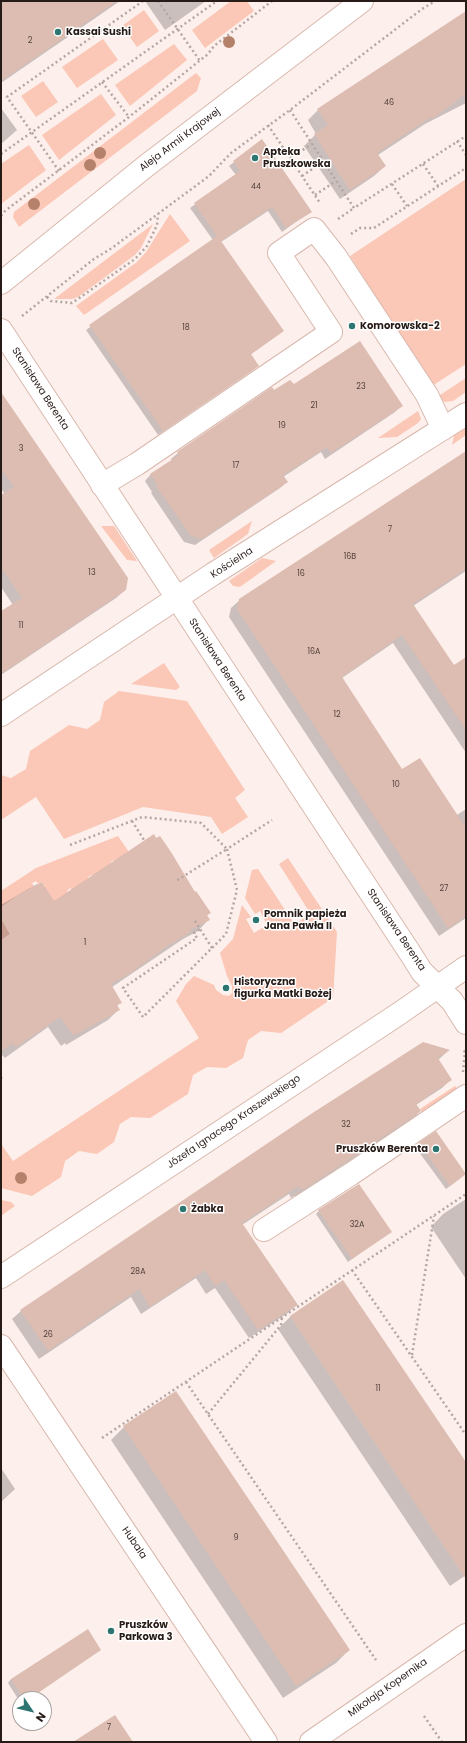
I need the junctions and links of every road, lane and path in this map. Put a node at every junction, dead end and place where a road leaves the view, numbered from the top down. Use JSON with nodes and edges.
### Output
{"nodes":[{"id":1,"x":143,"y":1,"type":"edge"},
{"id":2,"x":158,"y":1,"type":"edge"},
{"id":3,"x":217,"y":1,"type":"edge"},
{"id":4,"x":272,"y":1,"type":"edge"},
{"id":5,"x":362,"y":1,"type":"edge"},
{"id":6,"x":435,"y":1,"type":"edge"},
{"id":7,"x":177,"y":29,"type":"junction"},
{"id":8,"x":200,"y":61,"type":"junction"},
{"id":9,"x":102,"y":82,"type":"junction"},
{"id":10,"x":290,"y":110,"type":"junction"},
{"id":11,"x":129,"y":117,"type":"junction"},
{"id":12,"x":268,"y":125,"type":"junction"},
{"id":13,"x":32,"y":132,"type":"junction"},
{"id":14,"x":466,"y":136,"type":"edge"},
{"id":15,"x":457,"y":141,"type":"junction"},
{"id":16,"x":312,"y":144,"type":"junction"},
{"id":17,"x":1,"y":154,"type":"edge"},
{"id":18,"x":466,"y":155,"type":"edge"},
{"id":19,"x":290,"y":158,"type":"junction"},
{"id":20,"x":324,"y":161,"type":"junction"},
{"id":21,"x":423,"y":164,"type":"junction"},
{"id":22,"x":466,"y":168,"type":"edge"},
{"id":23,"x":59,"y":171,"type":"junction"},
{"id":24,"x":302,"y":176,"type":"junction"},
{"id":25,"x":336,"y":181,"type":"junction"},
{"id":26,"x":392,"y":184,"type":"junction"},
{"id":27,"x":438,"y":186,"type":"junction"},
{"id":28,"x":315,"y":195,"type":"junction"},
{"id":29,"x":322,"y":206,"type":"dead end"},
{"id":30,"x":407,"y":206,"type":"junction"},
{"id":31,"x":354,"y":208,"type":"junction"},
{"id":32,"x":158,"y":214,"type":"junction"},
{"id":33,"x":1,"y":216,"type":"edge"},
{"id":34,"x":333,"y":222,"type":"dead end"},
{"id":35,"x":350,"y":235,"type":"dead end"},
{"id":36,"x":1,"y":283,"type":"edge"},
{"id":37,"x":47,"y":297,"type":"junction"},
{"id":38,"x":9,"y":325,"type":"edge"},
{"id":39,"x":466,"y":414,"type":"edge"},
{"id":40,"x":444,"y":429,"type":"junction"},
{"id":41,"x":102,"y":485,"type":"junction"},
{"id":42,"x":177,"y":599,"type":"junction"},
{"id":43,"x":1,"y":715,"type":"edge"},
{"id":44,"x":272,"y":820,"type":"dead end"},
{"id":45,"x":132,"y":821,"type":"junction"},
{"id":46,"x":144,"y":840,"type":"dead end"},
{"id":47,"x":70,"y":846,"type":"dead end"},
{"id":48,"x":227,"y":849,"type":"junction"},
{"id":49,"x":176,"y":881,"type":"dead end"},
{"id":50,"x":195,"y":921,"type":"dead end"},
{"id":51,"x":200,"y":929,"type":"junction"},
{"id":52,"x":212,"y":948,"type":"junction"},
{"id":53,"x":466,"y":967,"type":"edge"},
{"id":54,"x":438,"y":986,"type":"junction"},
{"id":55,"x":466,"y":1023,"type":"edge"},
{"id":56,"x":461,"y":1046,"type":"dead end"},
{"id":57,"x":2,"y":1075,"type":"dead end"},
{"id":58,"x":1,"y":1079,"type":"edge"},
{"id":59,"x":464,"y":1087,"type":"edge"},
{"id":60,"x":466,"y":1194,"type":"edge"},
{"id":61,"x":434,"y":1215,"type":"junction"},
{"id":62,"x":264,"y":1230,"type":"dead end"},
{"id":63,"x":352,"y":1270,"type":"junction"},
{"id":64,"x":1,"y":1277,"type":"edge"},
{"id":65,"x":282,"y":1317,"type":"junction"},
{"id":66,"x":1,"y":1346,"type":"edge"},
{"id":67,"x":412,"y":1356,"type":"junction"},
{"id":68,"x":186,"y":1382,"type":"junction"},
{"id":69,"x":208,"y":1414,"type":"junction"},
{"id":70,"x":466,"y":1435,"type":"edge"},
{"id":71,"x":102,"y":1438,"type":"dead end"},
{"id":72,"x":466,"y":1635,"type":"edge"},
{"id":73,"x":376,"y":1660,"type":"dead end"},
{"id":74,"x":424,"y":1716,"type":"dead end"},
{"id":75,"x":266,"y":1742,"type":"edge"},
{"id":76,"x":311,"y":1742,"type":"edge"},
{"id":77,"x":442,"y":1742,"type":"edge"}],
"edges":[{"from":1,"to":13,"type":"path"},
{"from":2,"to":7,"type":"path"},
{"from":3,"to":7,"type":"path"},
{"from":4,"to":8,"type":"path"},
{"from":5,"to":36,"type":"street","name":"Aleja Armii Krajowej"},
{"from":6,"to":10,"type":"path"},
{"from":7,"to":8,"type":"path"},
{"from":7,"to":9,"type":"path"},
{"from":8,"to":11,"type":"path"},
{"from":9,"to":11,"type":"path"},
{"from":9,"to":13,"type":"path"},
{"from":10,"to":12,"type":"path"},
{"from":10,"to":16,"type":"path"},
{"from":11,"to":23,"type":"path"},
{"from":12,"to":19,"type":"path"},
{"from":12,"to":32,"type":"path"},
{"from":13,"to":17,"type":"path"},
{"from":13,"to":23,"type":"path"},
{"from":14,"to":15,"type":"path"},
{"from":15,"to":18,"type":"path"},
{"from":15,"to":21,"type":"path"},
{"from":16,"to":19,"type":"path"},
{"from":16,"to":20,"type":"path"},
{"from":19,"to":24,"type":"path"},
{"from":20,"to":24,"type":"path"},
{"from":20,"to":25,"type":"path"},
{"from":21,"to":26,"type":"path"},
{"from":21,"to":27,"type":"path"},
{"from":22,"to":27,"type":"path"},
{"from":23,"to":33,"type":"path"},
{"from":24,"to":28,"type":"path"},
{"from":25,"to":28,"type":"path"},
{"from":25,"to":31,"type":"path"},
{"from":26,"to":30,"type":"path"},
{"from":26,"to":31,"type":"path"},
{"from":27,"to":30,"type":"path"},
{"from":28,"to":29,"type":"path"},
{"from":30,"to":35,"type":"path"},
{"from":31,"to":34,"type":"path"},
{"from":32,"to":37,"type":"path"},
{"from":32,"to":37,"type":"path"},
{"from":37,"to":38,"type":"path"},
{"from":38,"to":41,"type":"street","name":"Stanisława Berenta"},
{"from":39,"to":40,"type":"street","name":"Kościelna"},
{"from":40,"to":41,"type":"street"},
{"from":40,"to":42,"type":"street","name":"Kościelna"},
{"from":41,"to":42,"type":"street","name":"Stanisława Berenta"},
{"from":42,"to":43,"type":"street","name":"Kościelna"},
{"from":42,"to":54,"type":"street","name":"Stanisława Berenta"},
{"from":44,"to":48,"type":"path"},
{"from":45,"to":46,"type":"path"},
{"from":45,"to":47,"type":"path"},
{"from":45,"to":48,"type":"path"},
{"from":48,"to":49,"type":"path"},
{"from":48,"to":52,"type":"path"},
{"from":50,"to":51,"type":"path"},
{"from":51,"to":52,"type":"path"},
{"from":51,"to":52,"type":"path"},
{"from":53,"to":54,"type":"street","name":"Józefa Ignacego Kraszewskiego"},
{"from":54,"to":55,"type":"street","name":"Stanisława Berenta"},
{"from":54,"to":64,"type":"street","name":"Józefa Ignacego Kraszewskiego"},
{"from":56,"to":59,"type":"path"},
{"from":57,"to":58,"type":"path"},
{"from":59,"to":62,"type":"street"},
{"from":60,"to":61,"type":"path"},
{"from":61,"to":63,"type":"path"},
{"from":61,"to":67,"type":"path"},
{"from":63,"to":65,"type":"path"},
{"from":63,"to":67,"type":"path"},
{"from":65,"to":68,"type":"path"},
{"from":65,"to":69,"type":"path"},
{"from":66,"to":75,"type":"street","name":"Hubala"},
{"from":67,"to":70,"type":"path"},
{"from":68,"to":69,"type":"path"},
{"from":68,"to":71,"type":"path"},
{"from":69,"to":73,"type":"path"},
{"from":72,"to":76,"type":"street","name":"Mikołaja Kopernika"},
{"from":74,"to":77,"type":"path"}]}
